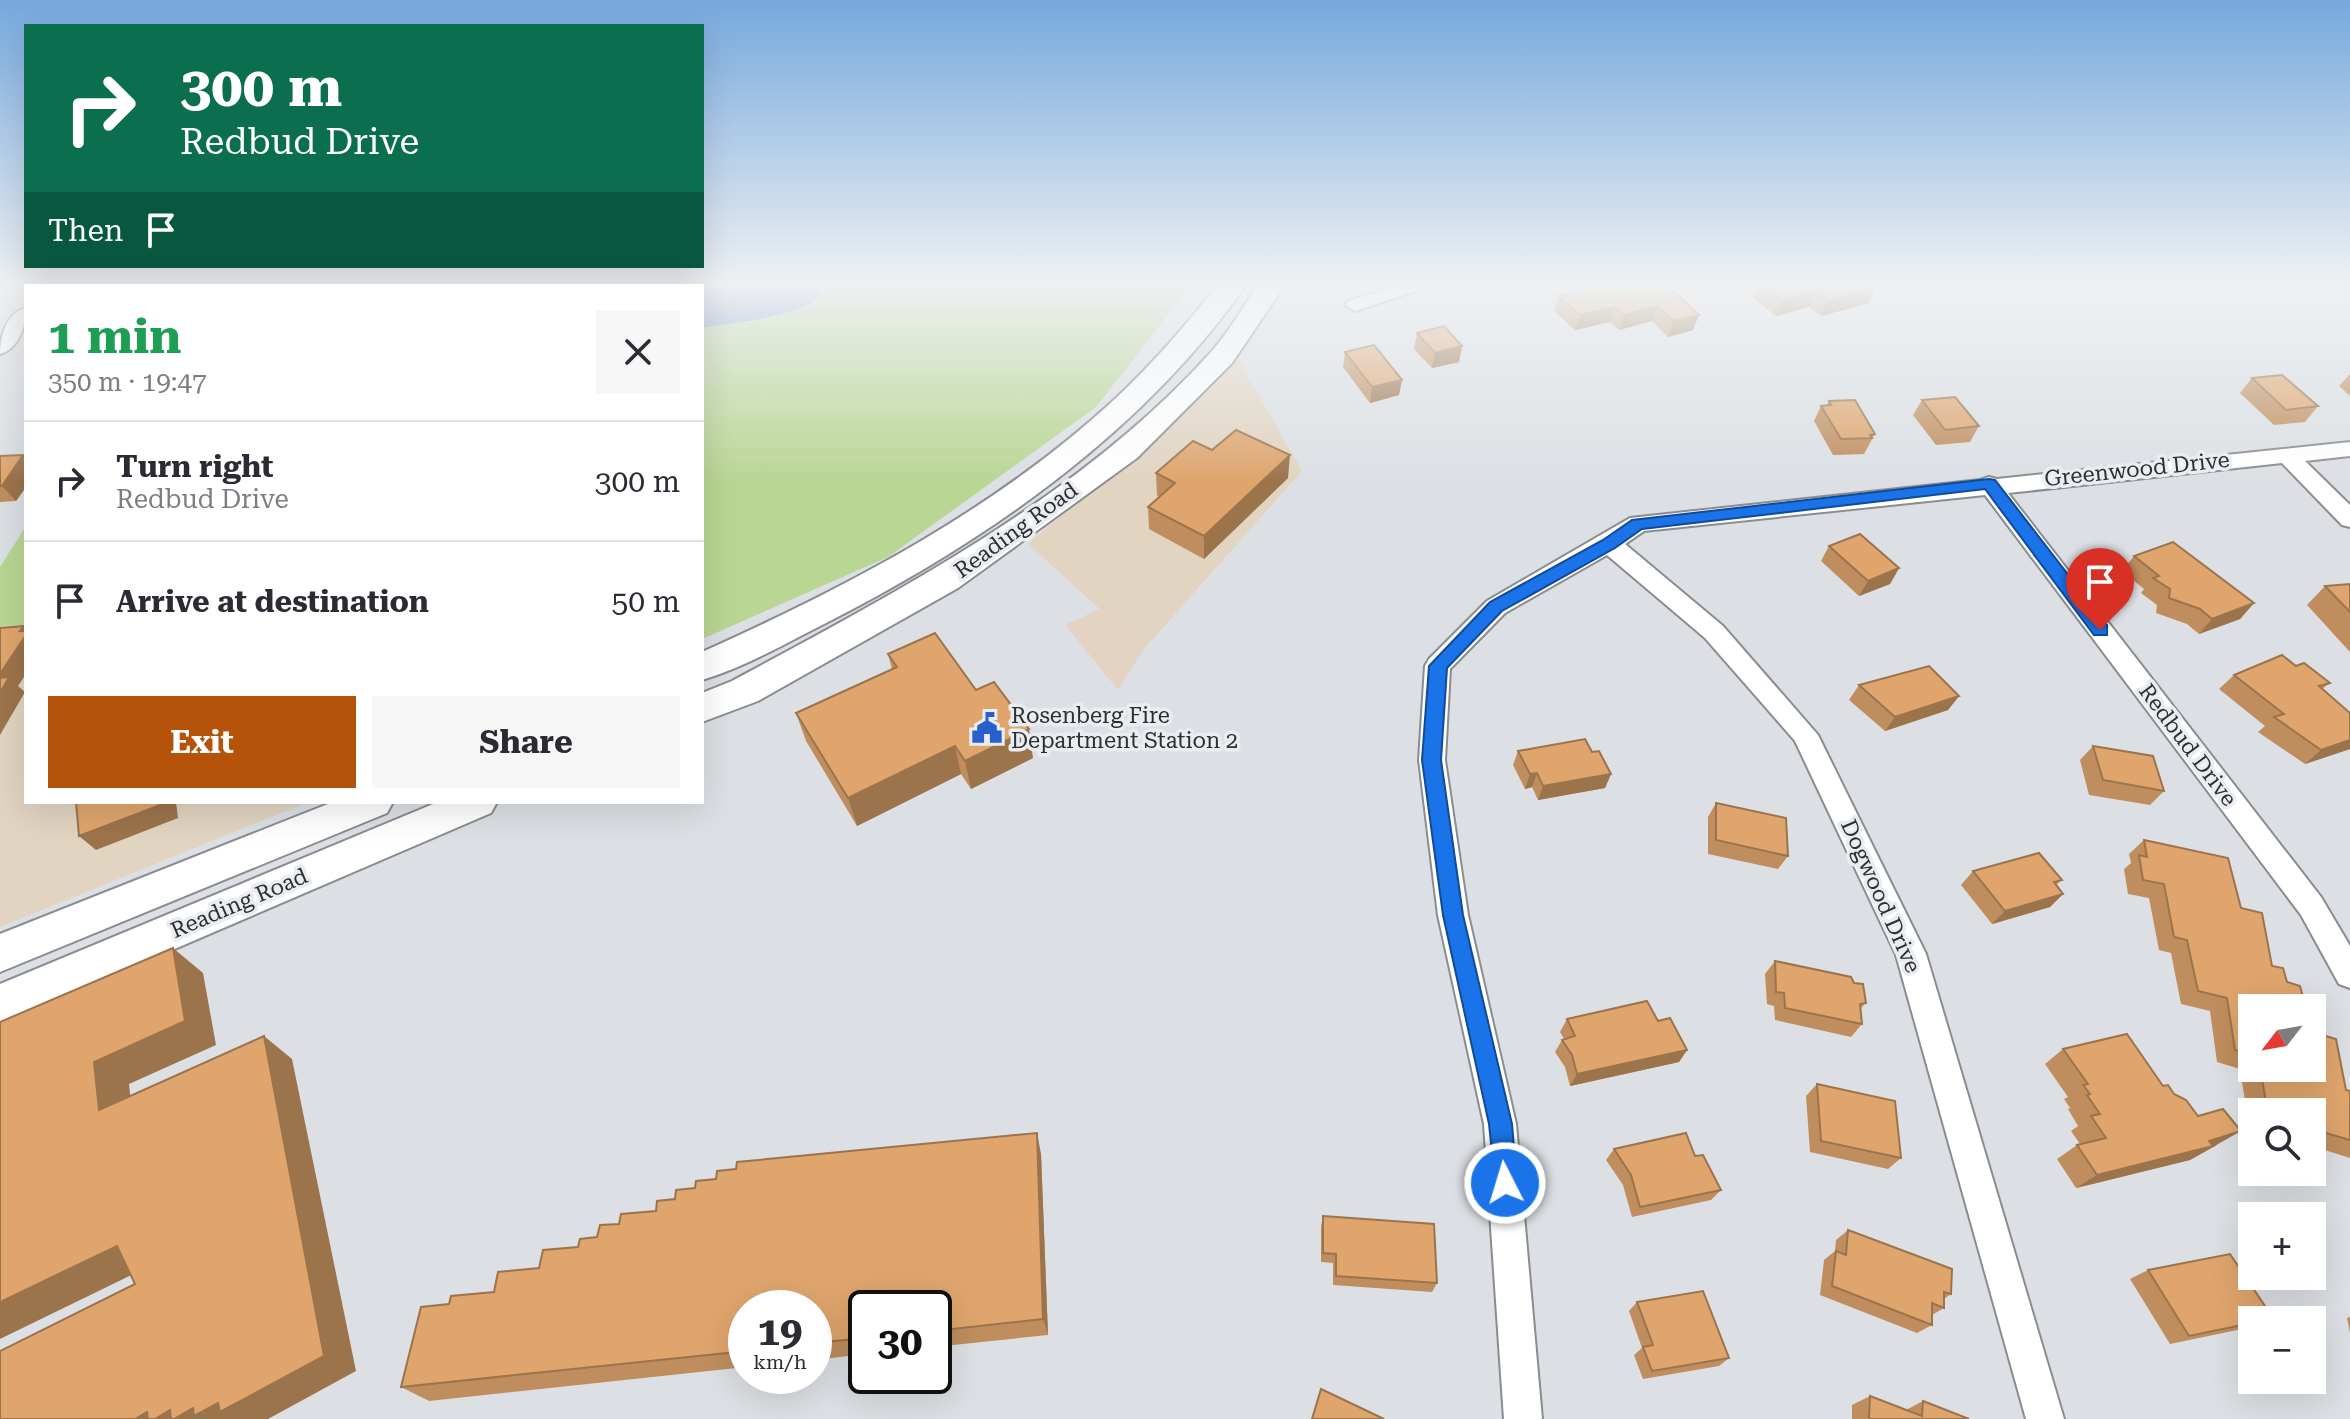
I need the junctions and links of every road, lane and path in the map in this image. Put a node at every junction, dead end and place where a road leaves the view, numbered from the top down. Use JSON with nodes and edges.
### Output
{"nodes":[{"id":1,"x":1184,"y":348,"type":"edge"},
{"id":2,"x":1228,"y":348,"type":"edge"},
{"id":3,"x":2350,"y":449,"type":"edge"},
{"id":4,"x":2285,"y":454,"type":"junction"},
{"id":5,"x":1989,"y":484,"type":"junction"},
{"id":6,"x":2350,"y":519,"type":"edge"},
{"id":7,"x":1609,"y":544,"type":"junction"},
{"id":8,"x":704,"y":666,"type":"edge"},
{"id":9,"x":704,"y":707,"type":"edge"},
{"id":10,"x":369,"y":804,"type":"edge"},
{"id":11,"x":473,"y":804,"type":"edge"},
{"id":12,"x":11,"y":949,"type":"edge"},
{"id":13,"x":2350,"y":974,"type":"edge"},
{"id":14,"x":13,"y":999,"type":"edge"},
{"id":15,"x":1523,"y":1419,"type":"edge"},
{"id":16,"x":2045,"y":1419,"type":"edge"}],
"edges":[{"from":1,"to":8,"type":"main road","name":"Reading Road"},
{"from":2,"to":9,"type":"main road","name":"Reading Road"},
{"from":3,"to":4,"type":"street","name":"Greenwood Drive"},
{"from":4,"to":5,"type":"street","name":"Greenwood Drive"},
{"from":4,"to":6,"type":"street"},
{"from":5,"to":7,"type":"street","name":"Greenwood Drive"},
{"from":5,"to":13,"type":"street","name":"Redbud Drive"},
{"from":7,"to":15,"type":"street","name":"Greenwood Drive"},
{"from":7,"to":16,"type":"street","name":"Dogwood Drive"},
{"from":10,"to":12,"type":"main road","name":"Reading Road"},
{"from":11,"to":14,"type":"main road","name":"Reading Road"},
{"from":12,"to":14,"type":"main road"}]}
